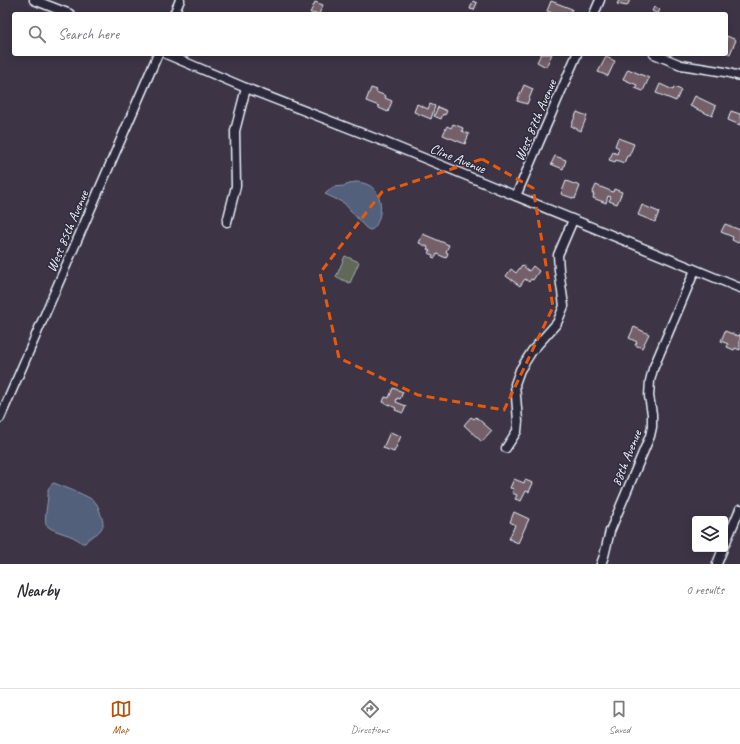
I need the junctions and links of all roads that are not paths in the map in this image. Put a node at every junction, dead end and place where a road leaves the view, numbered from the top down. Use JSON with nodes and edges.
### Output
{"nodes":[{"id":1,"x":34,"y":0,"type":"edge"},
{"id":2,"x":180,"y":0,"type":"edge"},
{"id":3,"x":600,"y":0,"type":"edge"},
{"id":4,"x":65,"y":12,"type":"edge"},
{"id":5,"x":175,"y":12,"type":"edge"},
{"id":6,"x":595,"y":12,"type":"edge"},
{"id":7,"x":157,"y":56,"type":"edge"},
{"id":8,"x":171,"y":56,"type":"edge"},
{"id":9,"x":576,"y":56,"type":"edge"},
{"id":10,"x":659,"y":56,"type":"edge"},
{"id":11,"x":740,"y":76,"type":"edge"},
{"id":12,"x":246,"y":88,"type":"junction"},
{"id":13,"x":516,"y":196,"type":"junction"},
{"id":14,"x":572,"y":220,"type":"junction"},
{"id":15,"x":227,"y":222,"type":"dead end"},
{"id":16,"x":695,"y":270,"type":"junction"},
{"id":17,"x":740,"y":288,"type":"edge"},
{"id":18,"x":0,"y":418,"type":"edge"},
{"id":19,"x":506,"y":448,"type":"dead end"},
{"id":20,"x":740,"y":509,"type":"edge"},
{"id":21,"x":728,"y":537,"type":"edge"},
{"id":22,"x":722,"y":552,"type":"edge"},
{"id":23,"x":601,"y":564,"type":"edge"},
{"id":24,"x":717,"y":564,"type":"edge"}],
"edges":[{"from":1,"to":4,"type":"street"},
{"from":2,"to":5,"type":"street"},
{"from":3,"to":6,"type":"street"},
{"from":7,"to":18,"type":"street","name":"West 85th Avenue"},
{"from":8,"to":12,"type":"street","name":"Cline Avenue"},
{"from":9,"to":13,"type":"street","name":"West 87th Avenue"},
{"from":10,"to":11,"type":"street"},
{"from":12,"to":13,"type":"street","name":"Cline Avenue"},
{"from":12,"to":15,"type":"street"},
{"from":13,"to":14,"type":"street","name":"Cline Avenue"},
{"from":14,"to":16,"type":"street","name":"Cline Avenue"},
{"from":14,"to":19,"type":"street"},
{"from":16,"to":17,"type":"street","name":"Cline Avenue"},
{"from":16,"to":23,"type":"street","name":"88th Avenue"},
{"from":20,"to":21,"type":"street"},
{"from":22,"to":24,"type":"street"}]}
